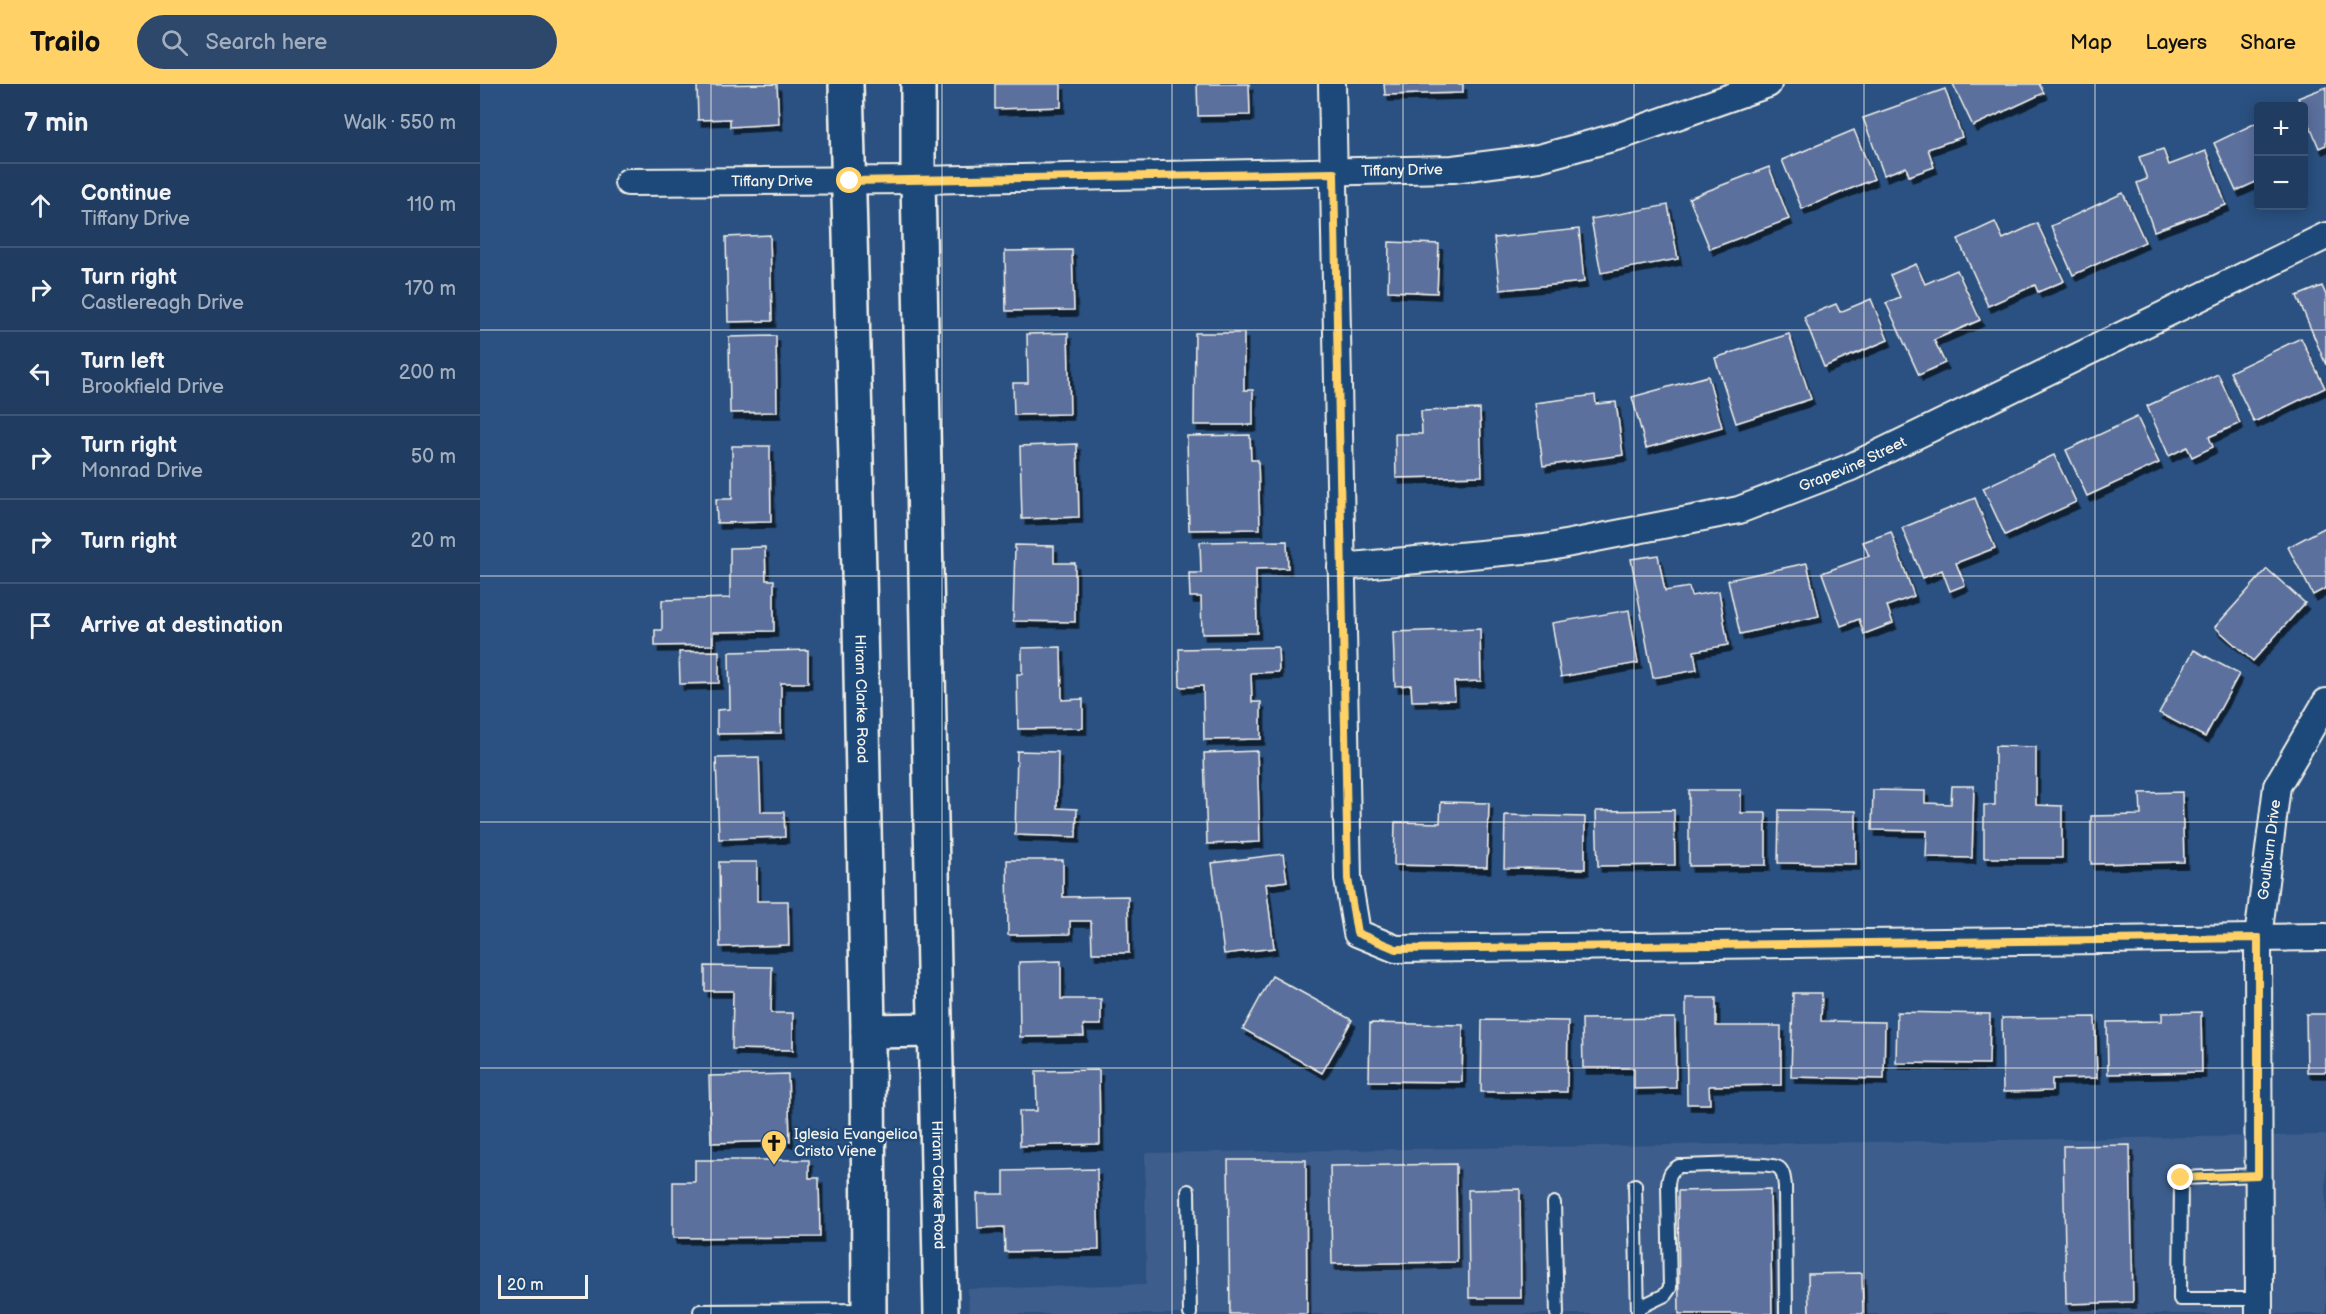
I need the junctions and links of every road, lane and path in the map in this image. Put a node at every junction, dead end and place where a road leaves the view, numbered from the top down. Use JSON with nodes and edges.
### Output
{"nodes":[{"id":1,"x":846,"y":84,"type":"edge"},
{"id":2,"x":918,"y":84,"type":"edge"},
{"id":3,"x":1332,"y":84,"type":"edge"},
{"id":4,"x":1768,"y":84,"type":"edge"},
{"id":5,"x":1334,"y":173,"type":"junction"},
{"id":6,"x":918,"y":180,"type":"junction"},
{"id":7,"x":850,"y":181,"type":"junction"},
{"id":8,"x":628,"y":182,"type":"dead end"},
{"id":9,"x":2326,"y":236,"type":"edge"},
{"id":10,"x":1341,"y":567,"type":"junction"},
{"id":11,"x":2326,"y":702,"type":"edge"},
{"id":12,"x":2326,"y":937,"type":"edge"},
{"id":13,"x":2258,"y":938,"type":"junction"},
{"id":14,"x":935,"y":1029,"type":"junction"},
{"id":15,"x":868,"y":1031,"type":"junction"},
{"id":16,"x":2258,"y":1175,"type":"junction"},
{"id":17,"x":1635,"y":1185,"type":"dead end"},
{"id":18,"x":1188,"y":1191,"type":"dead end"},
{"id":19,"x":1554,"y":1203,"type":"dead end"},
{"id":20,"x":2259,"y":1306,"type":"edge"},
{"id":21,"x":700,"y":1311,"type":"dead end"},
{"id":22,"x":1638,"y":1311,"type":"edge"},
{"id":23,"x":791,"y":1312,"type":"edge"},
{"id":24,"x":869,"y":1312,"type":"edge"},
{"id":25,"x":941,"y":1314,"type":"edge"},
{"id":26,"x":1190,"y":1314,"type":"edge"},
{"id":27,"x":1557,"y":1314,"type":"edge"},
{"id":28,"x":1786,"y":1314,"type":"edge"}],
"edges":[{"from":1,"to":7,"type":"main road","name":"Hiram Clarke Road"},
{"from":2,"to":6,"type":"main road","name":"Hiram Clarke Road"},
{"from":3,"to":5,"type":"street"},
{"from":4,"to":5,"type":"street","name":"Tiffany Drive"},
{"from":5,"to":6,"type":"street","name":"Tiffany Drive"},
{"from":5,"to":10,"type":"street"},
{"from":6,"to":7,"type":"street","name":"Tiffany Drive"},
{"from":6,"to":14,"type":"main road","name":"Hiram Clarke Road"},
{"from":7,"to":8,"type":"street","name":"Tiffany Drive"},
{"from":7,"to":15,"type":"main road","name":"Hiram Clarke Road"},
{"from":9,"to":10,"type":"street","name":"Grapevine Street"},
{"from":10,"to":13,"type":"street"},
{"from":11,"to":13,"type":"street","name":"Goulburn Drive"},
{"from":12,"to":13,"type":"street"},
{"from":13,"to":16,"type":"street","name":"Goulburn Drive"},
{"from":14,"to":15,"type":"main road"},
{"from":14,"to":25,"type":"main road","name":"Hiram Clarke Road"},
{"from":15,"to":24,"type":"main road","name":"Hiram Clarke Road"},
{"from":16,"to":20,"type":"street","name":"Goulburn Drive"},
{"from":16,"to":20,"type":"lane"},
{"from":17,"to":22,"type":"lane"},
{"from":18,"to":26,"type":"lane"},
{"from":19,"to":27,"type":"lane"},
{"from":21,"to":23,"type":"lane"},
{"from":22,"to":28,"type":"lane"},
{"from":23,"to":24,"type":"lane"}]}
